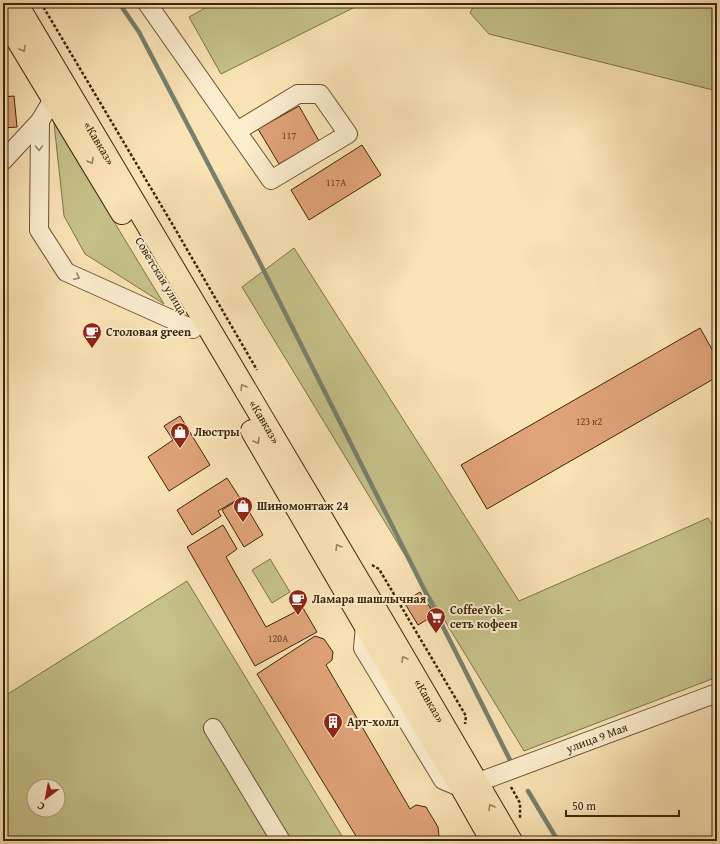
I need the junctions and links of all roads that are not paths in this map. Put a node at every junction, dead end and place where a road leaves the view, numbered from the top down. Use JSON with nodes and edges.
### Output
{"nodes":[{"id":1,"x":16,"y":3,"type":"edge"},
{"id":2,"x":147,"y":3,"type":"edge"},
{"id":3,"x":3,"y":16,"type":"edge"},
{"id":4,"x":53,"y":99,"type":"junction"},
{"id":5,"x":40,"y":121,"type":"junction"},
{"id":6,"x":237,"y":132,"type":"junction"},
{"id":7,"x":3,"y":161,"type":"edge"},
{"id":8,"x":193,"y":329,"type":"junction"},
{"id":9,"x":327,"y":560,"type":"joint"},
{"id":10,"x":717,"y":693,"type":"edge"},
{"id":11,"x":213,"y":728,"type":"dead end"},
{"id":12,"x":469,"y":785,"type":"junction"},
{"id":13,"x":281,"y":841,"type":"edge"},
{"id":14,"x":492,"y":841,"type":"edge"},
{"id":15,"x":511,"y":841,"type":"edge"}],
"edges":[{"from":12,"to":1,"type":"highway","name":"«Кавказ»","one_way":true},
{"from":2,"to":6,"type":"street"},
{"from":3,"to":4,"type":"highway","name":"Советская улица","one_way":true},
{"from":4,"to":5,"type":"street"},
{"from":4,"to":8,"type":"highway","name":"Советская улица","one_way":true},
{"from":5,"to":7,"type":"street"},
{"from":5,"to":8,"type":"street","one_way":true},
{"from":6,"to":6,"type":"street"},
{"from":8,"to":9,"type":"highway","name":"Советская улица","one_way":true},
{"from":9,"to":12,"type":"highway","name":"«Кавказ»"},
{"from":10,"to":12,"type":"street","name":"улица 9 Мая"},
{"from":11,"to":13,"type":"street"},
{"from":12,"to":14,"type":"highway","name":"«Кавказ»"},
{"from":15,"to":12,"type":"highway","name":"«Кавказ»","one_way":true}]}
